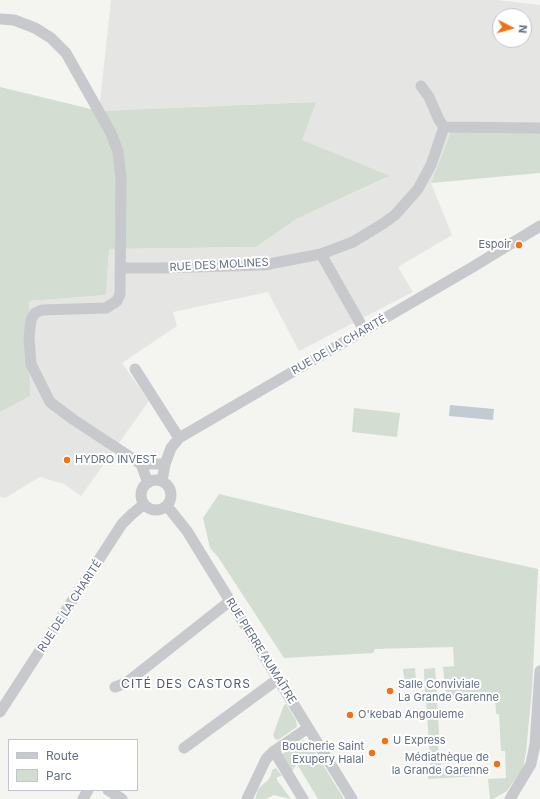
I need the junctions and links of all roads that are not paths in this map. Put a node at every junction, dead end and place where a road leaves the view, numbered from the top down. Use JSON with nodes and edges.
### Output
{"nodes":[{"id":1,"x":0,"y":19,"type":"edge"},
{"id":2,"x":421,"y":86,"type":"dead end"},
{"id":3,"x":444,"y":127,"type":"junction"},
{"id":4,"x":540,"y":128,"type":"edge"},
{"id":5,"x":540,"y":226,"type":"edge"},
{"id":6,"x":322,"y":254,"type":"junction"},
{"id":7,"x":121,"y":268,"type":"junction"},
{"id":8,"x":364,"y":330,"type":"junction"},
{"id":9,"x":135,"y":369,"type":"dead end"},
{"id":10,"x":179,"y":438,"type":"junction"},
{"id":11,"x":141,"y":464,"type":"junction"},
{"id":12,"x":165,"y":464,"type":"junction"},
{"id":13,"x":162,"y":481,"type":"junction"},
{"id":14,"x":148,"y":483,"type":"junction"},
{"id":15,"x":144,"y":504,"type":"junction"},
{"id":16,"x":167,"y":506,"type":"junction"},
{"id":17,"x":230,"y":601,"type":"junction"},
{"id":18,"x":540,"y":671,"type":"edge"},
{"id":19,"x":278,"y":679,"type":"junction"},
{"id":20,"x":115,"y":688,"type":"dead end"},
{"id":21,"x":0,"y":712,"type":"edge"},
{"id":22,"x":308,"y":728,"type":"junction"},
{"id":23,"x":184,"y":748,"type":"dead end"},
{"id":24,"x":274,"y":751,"type":"junction"},
{"id":25,"x":110,"y":791,"type":"edge"},
{"id":26,"x":122,"y":799,"type":"edge"},
{"id":27,"x":247,"y":799,"type":"edge"},
{"id":28,"x":303,"y":799,"type":"edge"},
{"id":29,"x":352,"y":799,"type":"edge"},
{"id":30,"x":510,"y":799,"type":"edge"}],
"edges":[{"from":1,"to":7,"type":"street"},
{"from":2,"to":3,"type":"street"},
{"from":3,"to":4,"type":"street"},
{"from":3,"to":6,"type":"street","name":"RUE DES MOLINES"},
{"from":5,"to":8,"type":"street","name":"RUE DE LA CHARITÉ"},
{"from":6,"to":7,"type":"street","name":"RUE DES MOLINES"},
{"from":6,"to":8,"type":"street"},
{"from":7,"to":11,"type":"street"},
{"from":8,"to":10,"type":"street","name":"RUE DE LA CHARITÉ"},
{"from":9,"to":10,"type":"street"},
{"from":10,"to":12,"type":"street","name":"RUE DE LA CHARITÉ"},
{"from":11,"to":12,"type":"street"},
{"from":11,"to":14,"type":"street"},
{"from":12,"to":13,"type":"street","name":"RUE DE LA CHARITÉ"},
{"from":13,"to":14,"type":"street"},
{"from":13,"to":16,"type":"street"},
{"from":14,"to":15,"type":"street"},
{"from":15,"to":16,"type":"street"},
{"from":15,"to":21,"type":"street","name":"RUE DE LA CHARITÉ"},
{"from":16,"to":17,"type":"street","name":"RUE PIERRE AUMAÎTRE"},
{"from":17,"to":19,"type":"street","name":"RUE PIERRE AUMAÎTRE"},
{"from":17,"to":20,"type":"street"},
{"from":18,"to":30,"type":"street"},
{"from":19,"to":22,"type":"street","name":"RUE PIERRE AUMAÎTRE"},
{"from":19,"to":23,"type":"street"},
{"from":22,"to":24,"type":"street"},
{"from":22,"to":29,"type":"street","name":"RUE PIERRE AUMAÎTRE"},
{"from":24,"to":27,"type":"street"},
{"from":24,"to":28,"type":"street"},
{"from":25,"to":26,"type":"street"}]}
